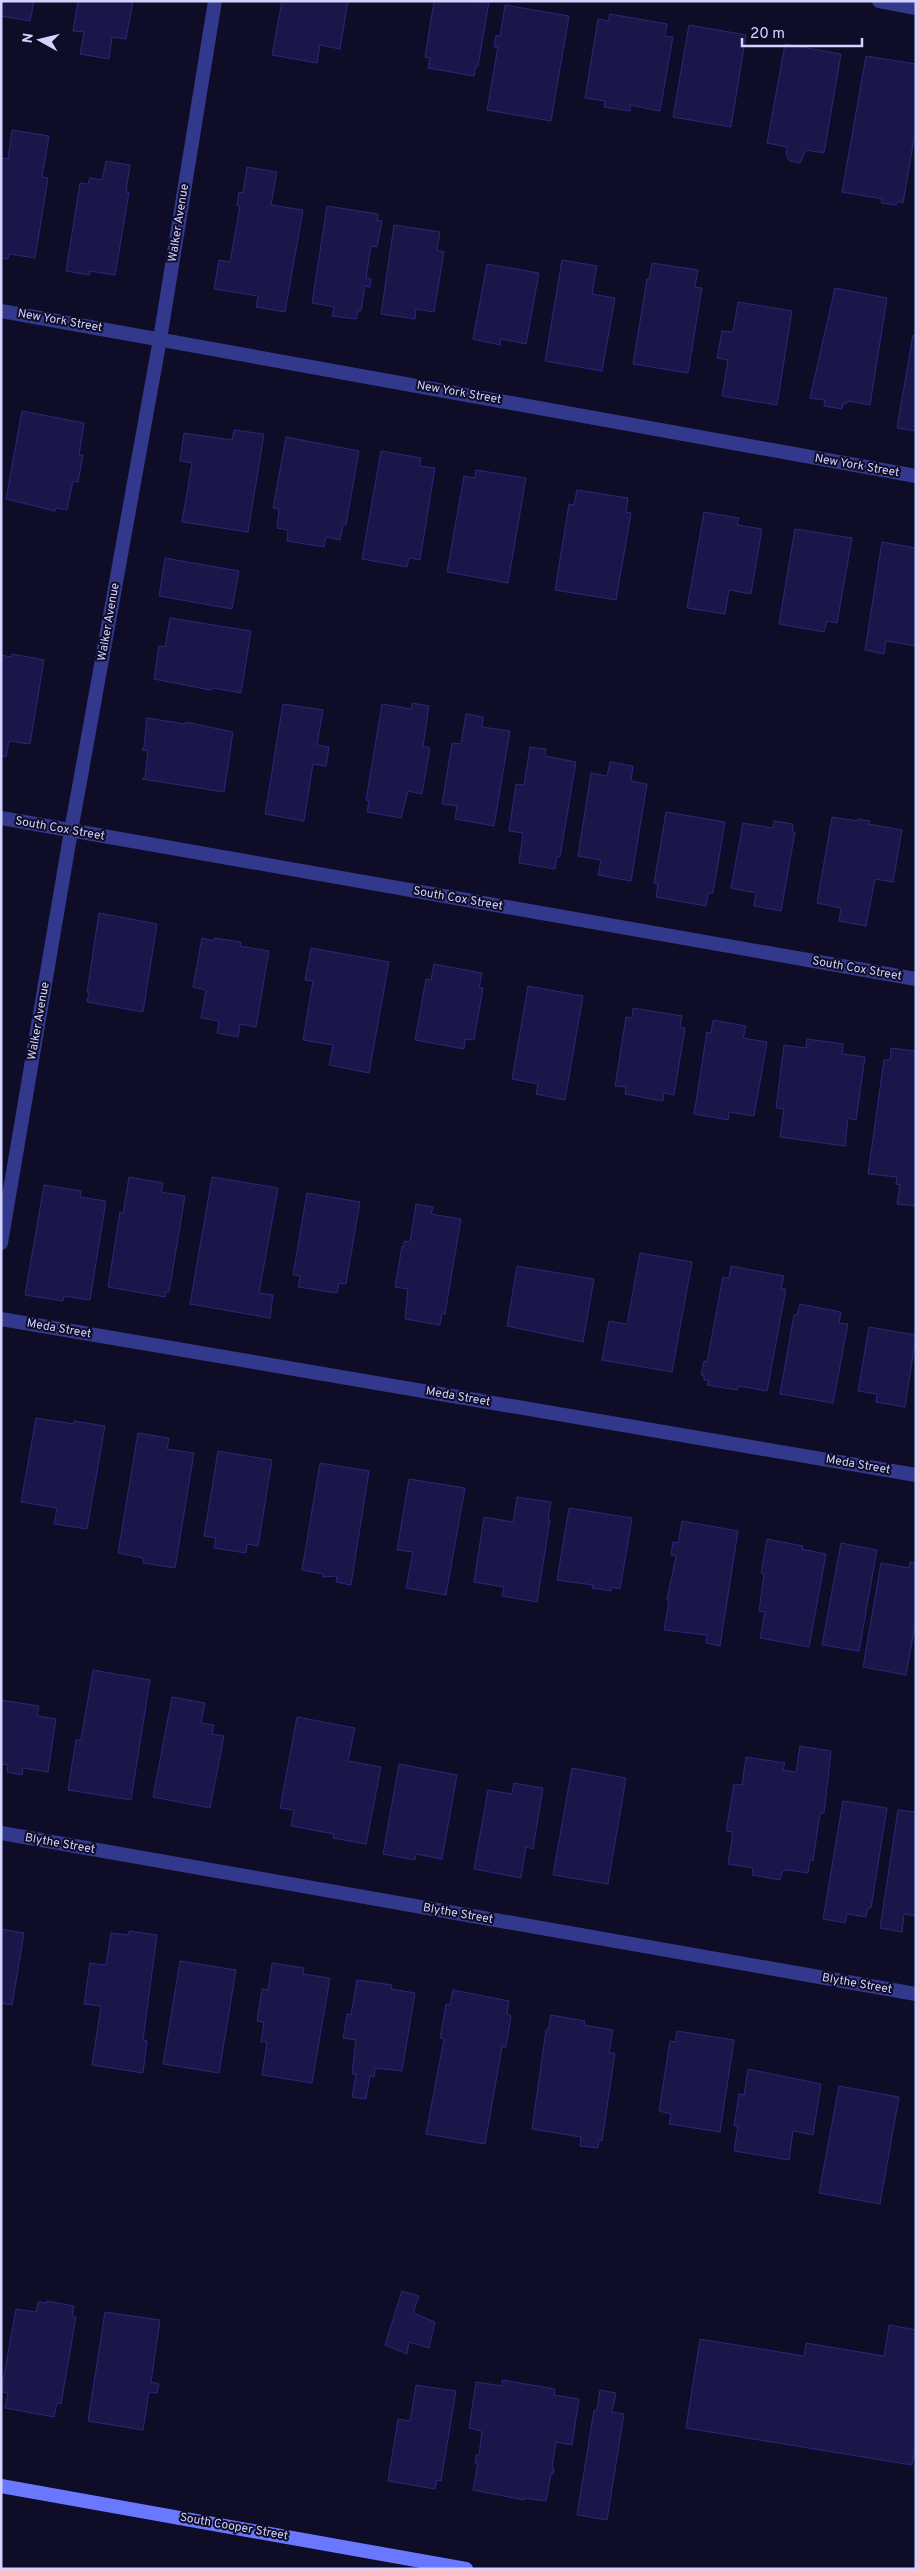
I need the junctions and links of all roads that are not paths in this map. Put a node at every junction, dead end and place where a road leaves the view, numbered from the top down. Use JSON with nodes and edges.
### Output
{"nodes":[{"id":1,"x":215,"y":1,"type":"edge"},
{"id":2,"x":879,"y":1,"type":"edge"},
{"id":3,"x":916,"y":8,"type":"edge"},
{"id":4,"x":1,"y":311,"type":"edge"},
{"id":5,"x":160,"y":339,"type":"junction"},
{"id":6,"x":916,"y":476,"type":"edge"},
{"id":7,"x":1,"y":818,"type":"edge"},
{"id":8,"x":71,"y":831,"type":"junction"},
{"id":9,"x":916,"y":979,"type":"edge"},
{"id":10,"x":1,"y":1243,"type":"edge"},
{"id":11,"x":1,"y":1319,"type":"edge"},
{"id":12,"x":916,"y":1475,"type":"edge"},
{"id":13,"x":1,"y":1833,"type":"edge"},
{"id":14,"x":916,"y":1994,"type":"edge"},
{"id":15,"x":1,"y":2486,"type":"edge"},
{"id":16,"x":466,"y":2569,"type":"edge"}],
"edges":[{"from":1,"to":5,"type":"street","name":"Walker Avenue"},
{"from":2,"to":3,"type":"street"},
{"from":4,"to":5,"type":"street","name":"New York Street"},
{"from":5,"to":6,"type":"street","name":"New York Street"},
{"from":5,"to":8,"type":"street","name":"Walker Avenue"},
{"from":7,"to":8,"type":"street","name":"South Cox Street"},
{"from":8,"to":9,"type":"street","name":"South Cox Street"},
{"from":8,"to":10,"type":"street","name":"Walker Avenue"},
{"from":11,"to":12,"type":"street","name":"Meda Street"},
{"from":13,"to":14,"type":"street","name":"Blythe Street"},
{"from":15,"to":16,"type":"main road","name":"South Cooper Street"}]}
